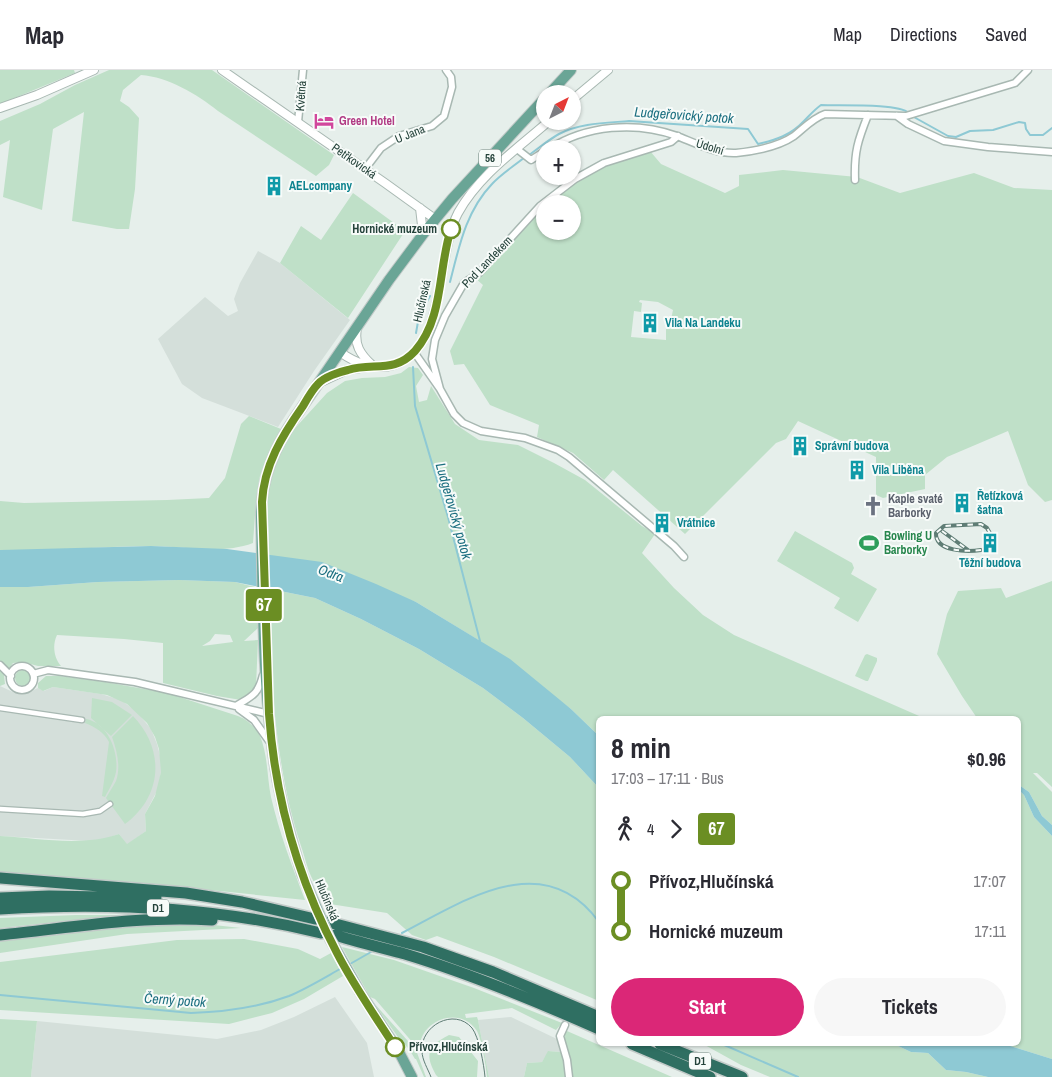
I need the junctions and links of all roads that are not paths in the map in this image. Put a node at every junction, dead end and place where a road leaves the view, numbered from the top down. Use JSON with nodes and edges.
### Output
{"nodes":[{"id":1,"x":94,"y":70,"type":"edge"},
{"id":2,"x":222,"y":70,"type":"edge"},
{"id":3,"x":302,"y":70,"type":"edge"},
{"id":4,"x":446,"y":70,"type":"edge"},
{"id":5,"x":571,"y":70,"type":"edge"},
{"id":6,"x":608,"y":70,"type":"edge"},
{"id":7,"x":1028,"y":70,"type":"edge"},
{"id":8,"x":557,"y":85,"type":"edge"},
{"id":9,"x":581,"y":92,"type":"edge"},
{"id":10,"x":0,"y":108,"type":"edge"},
{"id":11,"x":536,"y":108,"type":"edge"},
{"id":12,"x":868,"y":115,"type":"junction"},
{"id":13,"x":897,"y":116,"type":"junction"},
{"id":14,"x":298,"y":122,"type":"junction"},
{"id":15,"x":542,"y":130,"type":"edge"},
{"id":16,"x":678,"y":136,"type":"junction"},
{"id":17,"x":563,"y":140,"type":"edge"},
{"id":18,"x":1052,"y":152,"type":"edge"},
{"id":19,"x":523,"y":154,"type":"junction"},
{"id":20,"x":536,"y":157,"type":"edge"},
{"id":21,"x":365,"y":169,"type":"junction"},
{"id":22,"x":855,"y":180,"type":"dead end"},
{"id":23,"x":420,"y":208,"type":"junction"},
{"id":24,"x":435,"y":219,"type":"junction"},
{"id":25,"x":423,"y":234,"type":"junction"},
{"id":26,"x":357,"y":327,"type":"junction"},
{"id":27,"x":340,"y":352,"type":"junction"},
{"id":28,"x":414,"y":352,"type":"junction"},
{"id":29,"x":374,"y":367,"type":"junction"},
{"id":30,"x":318,"y":383,"type":"junction"},
{"id":31,"x":440,"y":389,"type":"junction"},
{"id":32,"x":684,"y":557,"type":"dead end"},
{"id":33,"x":266,"y":664,"type":"junction"},
{"id":34,"x":0,"y":665,"type":"edge"},
{"id":35,"x":33,"y":674,"type":"junction"},
{"id":36,"x":11,"y":676,"type":"junction"},
{"id":37,"x":236,"y":706,"type":"junction"},
{"id":38,"x":0,"y":708,"type":"edge"},
{"id":39,"x":269,"y":714,"type":"junction"},
{"id":40,"x":82,"y":720,"type":"dead end"},
{"id":41,"x":272,"y":745,"type":"junction"},
{"id":42,"x":110,"y":804,"type":"dead end"},
{"id":43,"x":0,"y":809,"type":"edge"},
{"id":44,"x":0,"y":878,"type":"edge"},
{"id":45,"x":0,"y":898,"type":"edge"},
{"id":46,"x":0,"y":909,"type":"edge"},
{"id":47,"x":277,"y":911,"type":"junction"},
{"id":48,"x":315,"y":919,"type":"dead end"},
{"id":49,"x":328,"y":922,"type":"dead end"},
{"id":50,"x":0,"y":935,"type":"edge"},
{"id":51,"x":335,"y":935,"type":"dead end"},
{"id":52,"x":596,"y":1016,"type":"edge"},
{"id":53,"x":565,"y":1025,"type":"dead end"},
{"id":54,"x":596,"y":1028,"type":"edge"},
{"id":55,"x":637,"y":1046,"type":"edge"},
{"id":56,"x":665,"y":1046,"type":"edge"},
{"id":57,"x":412,"y":1077,"type":"edge"},
{"id":58,"x":569,"y":1077,"type":"edge"},
{"id":59,"x":710,"y":1077,"type":"edge"},
{"id":60,"x":742,"y":1077,"type":"edge"}],
"edges":[{"from":1,"to":10,"type":"street"},
{"from":2,"to":14,"type":"street","name":"Petřkovická"},
{"from":3,"to":14,"type":"street","name":"Květná"},
{"from":4,"to":21,"type":"street","name":"U Jana"},
{"from":5,"to":8,"type":"main road"},
{"from":6,"to":9,"type":"street"},
{"from":7,"to":13,"type":"street","name":"Údolní"},
{"from":11,"to":24,"type":"main road","number":"56"},
{"from":12,"to":13,"type":"street","name":"Údolní"},
{"from":12,"to":16,"type":"street","name":"Údolní"},
{"from":12,"to":22,"type":"street"},
{"from":13,"to":18,"type":"street","name":"Údolní"},
{"from":14,"to":21,"type":"street","name":"Petřkovická"},
{"from":15,"to":19,"type":"street","name":"Hlučínská"},
{"from":16,"to":17,"type":"street","name":"Údolní"},
{"from":16,"to":31,"type":"street","name":"Pod Landekem"},
{"from":19,"to":20,"type":"street"},
{"from":19,"to":28,"type":"street","name":"Hlučínská"},
{"from":21,"to":23,"type":"street","name":"Petřkovická"},
{"from":23,"to":24,"type":"street","name":"Petřkovická"},
{"from":23,"to":25,"type":"street"},
{"from":24,"to":25,"type":"main road","number":"56"},
{"from":25,"to":26,"type":"main road","name":"Hlučínská","number":"56"},
{"from":26,"to":27,"type":"main road","name":"Hlučínská","number":"56"},
{"from":26,"to":29,"type":"street"},
{"from":27,"to":29,"type":"street","name":"Hlučínská"},
{"from":27,"to":30,"type":"main road","name":"Hlučínská","number":"56"},
{"from":28,"to":29,"type":"street","name":"Hlučínská"},
{"from":28,"to":31,"type":"street","name":"Pod Landekem"},
{"from":29,"to":30,"type":"street"},
{"from":30,"to":33,"type":"main road","name":"Hlučínská","number":"56"},
{"from":31,"to":32,"type":"street","name":"Pod Landekem"},
{"from":33,"to":37,"type":"street"},
{"from":33,"to":39,"type":"main road","name":"Hlučínská","number":"56"},
{"from":34,"to":36,"type":"street"},
{"from":35,"to":36,"type":"street"},
{"from":35,"to":36,"type":"street"},
{"from":35,"to":37,"type":"street"},
{"from":37,"to":39,"type":"street"},
{"from":37,"to":41,"type":"street"},
{"from":38,"to":40,"type":"street"},
{"from":39,"to":41,"type":"main road","name":"Hlučínská","number":"56"},
{"from":41,"to":57,"type":"main road","name":"Hlučínská","number":"56","bridge":true},
{"from":42,"to":43,"type":"street"},
{"from":44,"to":47,"type":"highway","number":"D1"},
{"from":45,"to":47,"type":"highway","number":"D1"},
{"from":46,"to":50,"type":"highway","number":"D1"},
{"from":47,"to":48,"type":"highway","number":"D1"},
{"from":49,"to":52,"type":"highway"},
{"from":51,"to":54,"type":"highway"},
{"from":53,"to":58,"type":"street"},
{"from":55,"to":59,"type":"highway","number":"D1"},
{"from":56,"to":60,"type":"highway","number":"D1"}]}
